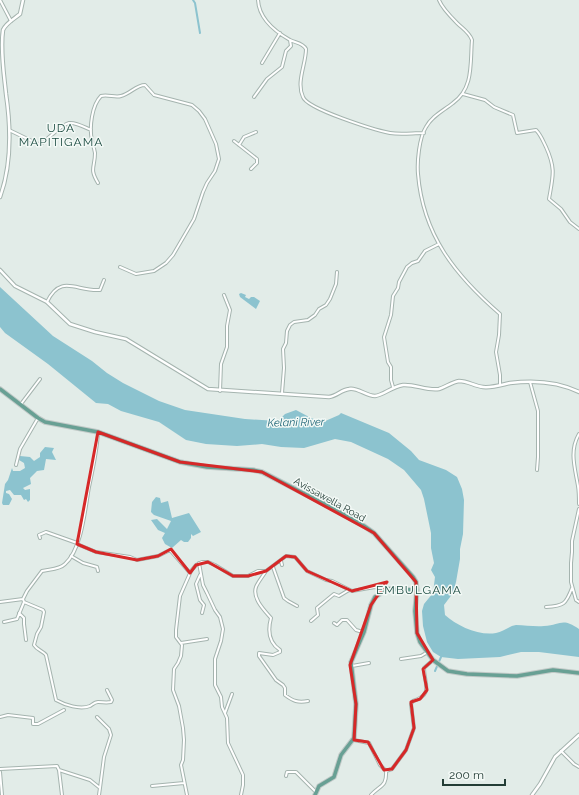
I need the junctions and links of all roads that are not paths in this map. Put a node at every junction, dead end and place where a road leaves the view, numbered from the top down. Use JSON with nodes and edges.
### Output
{"nodes":[{"id":1,"x":0,"y":0,"type":"edge"},
{"id":2,"x":22,"y":0,"type":"edge"},
{"id":3,"x":258,"y":0,"type":"edge"},
{"id":4,"x":438,"y":0,"type":"edge"},
{"id":5,"x":11,"y":21,"type":"junction"},
{"id":6,"x":280,"y":34,"type":"junction"},
{"id":7,"x":290,"y":40,"type":"junction"},
{"id":8,"x":1,"y":59,"type":"edge"},
{"id":9,"x":262,"y":63,"type":"dead end"},
{"id":10,"x":462,"y":94,"type":"junction"},
{"id":11,"x":254,"y":97,"type":"dead end"},
{"id":12,"x":8,"y":130,"type":"junction"},
{"id":13,"x":91,"y":130,"type":"junction"},
{"id":14,"x":256,"y":132,"type":"dead end"},
{"id":15,"x":424,"y":132,"type":"junction"},
{"id":16,"x":234,"y":141,"type":"dead end"},
{"id":17,"x":239,"y":145,"type":"junction"},
{"id":18,"x":251,"y":169,"type":"dead end"},
{"id":19,"x":98,"y":183,"type":"dead end"},
{"id":20,"x":0,"y":197,"type":"edge"},
{"id":21,"x":579,"y":229,"type":"edge"},
{"id":22,"x":439,"y":244,"type":"junction"},
{"id":23,"x":120,"y":267,"type":"dead end"},
{"id":24,"x":0,"y":270,"type":"edge"},
{"id":25,"x":337,"y":272,"type":"dead end"},
{"id":26,"x":104,"y":280,"type":"dead end"},
{"id":27,"x":224,"y":295,"type":"dead end"},
{"id":28,"x":47,"y":302,"type":"junction"},
{"id":29,"x":40,"y":379,"type":"dead end"},
{"id":30,"x":530,"y":382,"type":"junction"},
{"id":31,"x":500,"y":385,"type":"junction"},
{"id":32,"x":393,"y":387,"type":"junction"},
{"id":33,"x":0,"y":389,"type":"edge"},
{"id":34,"x":220,"y":390,"type":"junction"},
{"id":35,"x":579,"y":392,"type":"edge"},
{"id":36,"x":282,"y":393,"type":"junction"},
{"id":37,"x":21,"y":404,"type":"junction"},
{"id":38,"x":38,"y":418,"type":"junction"},
{"id":39,"x":98,"y":432,"type":"junction"},
{"id":40,"x":579,"y":434,"type":"edge"},
{"id":41,"x":16,"y":465,"type":"dead end"},
{"id":42,"x":537,"y":470,"type":"dead end"},
{"id":43,"x":579,"y":504,"type":"edge"},
{"id":44,"x":579,"y":509,"type":"edge"},
{"id":45,"x":40,"y":538,"type":"dead end"},
{"id":46,"x":77,"y":544,"type":"junction"},
{"id":47,"x":71,"y":556,"type":"junction"},
{"id":48,"x":281,"y":561,"type":"junction"},
{"id":49,"x":199,"y":563,"type":"junction"},
{"id":50,"x":282,"y":565,"type":"dead end"},
{"id":51,"x":273,"y":567,"type":"junction"},
{"id":52,"x":98,"y":571,"type":"dead end"},
{"id":53,"x":266,"y":571,"type":"junction"},
{"id":54,"x":190,"y":573,"type":"junction"},
{"id":55,"x":201,"y":574,"type":"junction"},
{"id":56,"x":572,"y":587,"type":"junction"},
{"id":57,"x":349,"y":590,"type":"junction"},
{"id":58,"x":389,"y":590,"type":"junction"},
{"id":59,"x":417,"y":590,"type":"junction"},
{"id":60,"x":23,"y":600,"type":"junction"},
{"id":61,"x":0,"y":602,"type":"edge"},
{"id":62,"x":579,"y":602,"type":"edge"},
{"id":63,"x":297,"y":606,"type":"dead end"},
{"id":64,"x":546,"y":607,"type":"dead end"},
{"id":65,"x":19,"y":613,"type":"junction"},
{"id":66,"x":202,"y":613,"type":"dead end"},
{"id":67,"x":311,"y":621,"type":"dead end"},
{"id":68,"x":4,"y":622,"type":"dead end"},
{"id":69,"x":334,"y":623,"type":"dead end"},
{"id":70,"x":364,"y":632,"type":"junction"},
{"id":71,"x":207,"y":639,"type":"dead end"},
{"id":72,"x":26,"y":640,"type":"dead end"},
{"id":73,"x":181,"y":643,"type":"junction"},
{"id":74,"x":426,"y":653,"type":"junction"},
{"id":75,"x":401,"y":659,"type":"dead end"},
{"id":76,"x":434,"y":661,"type":"junction"},
{"id":77,"x":369,"y":663,"type":"dead end"},
{"id":78,"x":351,"y":667,"type":"junction"},
{"id":79,"x":579,"y":673,"type":"edge"},
{"id":80,"x":107,"y":690,"type":"dead end"},
{"id":81,"x":232,"y":694,"type":"dead end"},
{"id":82,"x":308,"y":701,"type":"dead end"},
{"id":83,"x":64,"y":710,"type":"dead end"},
{"id":84,"x":225,"y":713,"type":"junction"},
{"id":85,"x":0,"y":717,"type":"edge"},
{"id":86,"x":97,"y":717,"type":"dead end"},
{"id":87,"x":579,"y":734,"type":"edge"},
{"id":88,"x":354,"y":740,"type":"junction"},
{"id":89,"x":562,"y":751,"type":"junction"},
{"id":90,"x":579,"y":767,"type":"edge"},
{"id":91,"x":0,"y":769,"type":"edge"},
{"id":92,"x":59,"y":770,"type":"junction"},
{"id":93,"x":386,"y":771,"type":"junction"},
{"id":94,"x":0,"y":772,"type":"edge"},
{"id":95,"x":286,"y":776,"type":"dead end"},
{"id":96,"x":184,"y":783,"type":"junction"},
{"id":97,"x":152,"y":786,"type":"dead end"},
{"id":98,"x":100,"y":788,"type":"junction"},
{"id":99,"x":315,"y":793,"type":"edge"},
{"id":100,"x":2,"y":795,"type":"edge"},
{"id":101,"x":62,"y":795,"type":"edge"},
{"id":102,"x":99,"y":795,"type":"edge"},
{"id":103,"x":187,"y":795,"type":"edge"},
{"id":104,"x":241,"y":795,"type":"edge"},
{"id":105,"x":372,"y":795,"type":"edge"},
{"id":106,"x":532,"y":795,"type":"edge"}],
"edges":[{"from":1,"to":5,"type":"street"},
{"from":2,"to":5,"type":"street"},
{"from":3,"to":6,"type":"street"},
{"from":4,"to":10,"type":"street"},
{"from":5,"to":8,"type":"street"},
{"from":6,"to":7,"type":"street"},
{"from":6,"to":9,"type":"street"},
{"from":7,"to":11,"type":"street"},
{"from":7,"to":15,"type":"street"},
{"from":8,"to":12,"type":"street"},
{"from":10,"to":15,"type":"street"},
{"from":10,"to":21,"type":"street"},
{"from":12,"to":13,"type":"street"},
{"from":12,"to":20,"type":"street"},
{"from":13,"to":19,"type":"street"},
{"from":13,"to":23,"type":"street"},
{"from":14,"to":17,"type":"street"},
{"from":15,"to":22,"type":"street"},
{"from":16,"to":17,"type":"street"},
{"from":17,"to":18,"type":"street"},
{"from":22,"to":31,"type":"street"},
{"from":22,"to":32,"type":"street"},
{"from":24,"to":28,"type":"street"},
{"from":25,"to":36,"type":"street"},
{"from":26,"to":28,"type":"street"},
{"from":27,"to":34,"type":"street"},
{"from":28,"to":34,"type":"street"},
{"from":29,"to":37,"type":"street"},
{"from":30,"to":31,"type":"street"},
{"from":30,"to":35,"type":"street"},
{"from":30,"to":42,"type":"street"},
{"from":31,"to":32,"type":"street"},
{"from":32,"to":36,"type":"street"},
{"from":33,"to":37,"type":"main road","name":"Avissawella Road"},
{"from":34,"to":36,"type":"street"},
{"from":37,"to":38,"type":"main road","name":"Avissawella Road"},
{"from":38,"to":39,"type":"main road","name":"Avissawella Road"},
{"from":38,"to":41,"type":"street"},
{"from":39,"to":46,"type":"street"},
{"from":39,"to":59,"type":"main road","name":"Avissawella Road"},
{"from":40,"to":43,"type":"street"},
{"from":44,"to":56,"type":"street"},
{"from":45,"to":46,"type":"street"},
{"from":46,"to":47,"type":"street"},
{"from":46,"to":54,"type":"street"},
{"from":47,"to":52,"type":"street"},
{"from":47,"to":60,"type":"street"},
{"from":48,"to":50,"type":"street"},
{"from":48,"to":51,"type":"street"},
{"from":48,"to":57,"type":"street"},
{"from":49,"to":53,"type":"street"},
{"from":49,"to":54,"type":"street"},
{"from":49,"to":55,"type":"street"},
{"from":51,"to":53,"type":"street"},
{"from":51,"to":63,"type":"street"},
{"from":53,"to":82,"type":"street"},
{"from":54,"to":73,"type":"street"},
{"from":55,"to":66,"type":"street"},
{"from":55,"to":84,"type":"street"},
{"from":56,"to":62,"type":"street"},
{"from":56,"to":64,"type":"street"},
{"from":57,"to":58,"type":"street"},
{"from":57,"to":67,"type":"street"},
{"from":58,"to":59,"type":"main road"},
{"from":58,"to":70,"type":"main road"},
{"from":59,"to":74,"type":"main road"},
{"from":60,"to":61,"type":"street"},
{"from":60,"to":65,"type":"street"},
{"from":60,"to":80,"type":"street"},
{"from":65,"to":68,"type":"street"},
{"from":65,"to":72,"type":"street"},
{"from":69,"to":70,"type":"street"},
{"from":70,"to":78,"type":"main road"},
{"from":71,"to":73,"type":"street"},
{"from":73,"to":96,"type":"street"},
{"from":74,"to":75,"type":"street"},
{"from":74,"to":76,"type":"main road"},
{"from":76,"to":79,"type":"main road"},
{"from":76,"to":93,"type":"street"},
{"from":77,"to":78,"type":"street"},
{"from":78,"to":88,"type":"main road"},
{"from":81,"to":84,"type":"street"},
{"from":83,"to":85,"type":"street"},
{"from":84,"to":104,"type":"street"},
{"from":86,"to":98,"type":"street"},
{"from":87,"to":89,"type":"street"},
{"from":88,"to":93,"type":"street"},
{"from":88,"to":99,"type":"main road"},
{"from":89,"to":90,"type":"street"},
{"from":89,"to":106,"type":"street"},
{"from":91,"to":92,"type":"street"},
{"from":92,"to":98,"type":"street"},
{"from":92,"to":101,"type":"street"},
{"from":93,"to":105,"type":"street"},
{"from":94,"to":100,"type":"street"},
{"from":95,"to":99,"type":"street"},
{"from":96,"to":97,"type":"street"},
{"from":96,"to":103,"type":"street"},
{"from":98,"to":102,"type":"street"}]}
